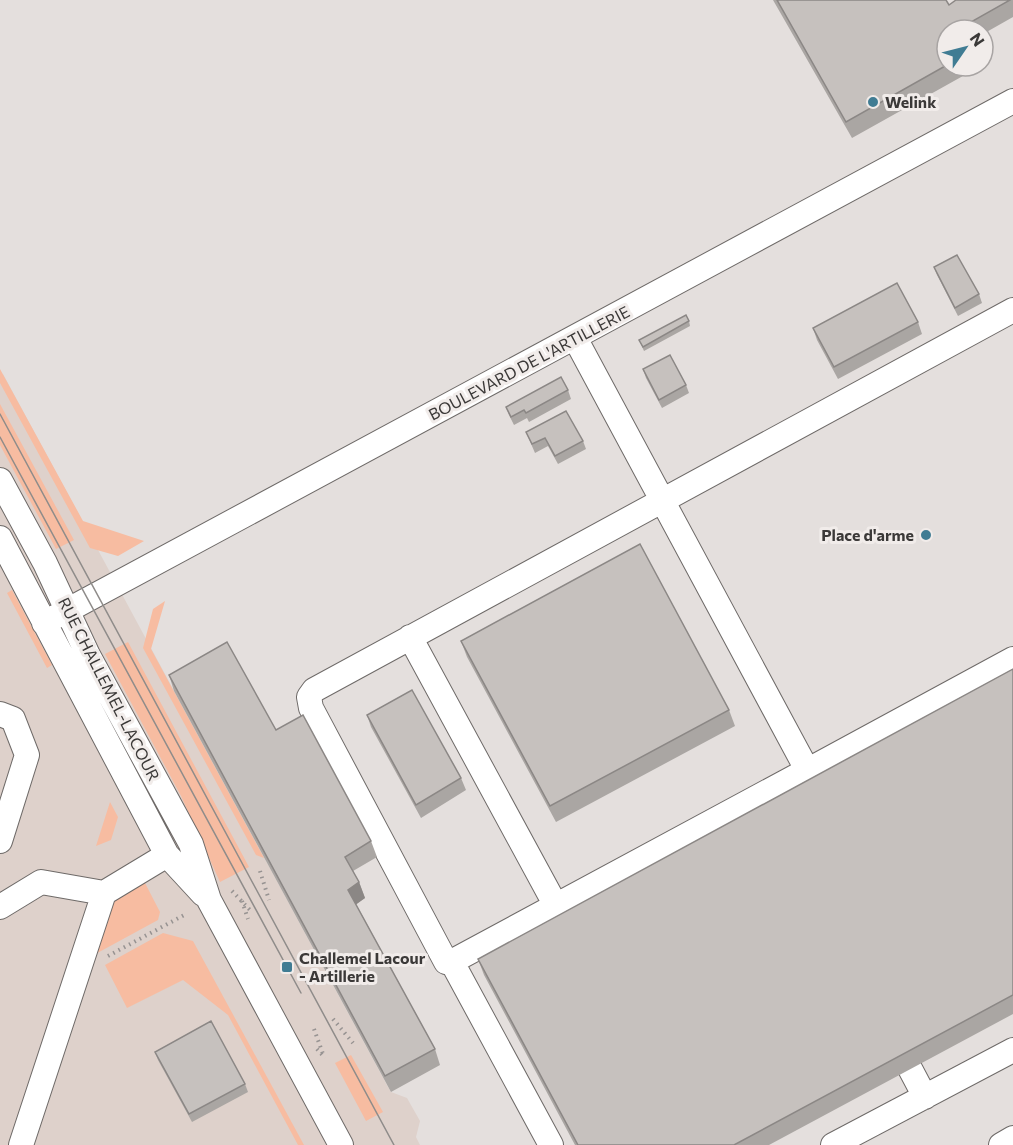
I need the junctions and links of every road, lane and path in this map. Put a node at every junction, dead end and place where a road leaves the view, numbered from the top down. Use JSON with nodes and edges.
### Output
{"nodes":[{"id":1,"x":1013,"y":101,"type":"edge"},
{"id":2,"x":1013,"y":310,"type":"edge"},
{"id":3,"x":575,"y":338,"type":"junction"},
{"id":4,"x":0,"y":480,"type":"edge"},
{"id":5,"x":661,"y":499,"type":"junction"},
{"id":6,"x":0,"y":538,"type":"edge"},
{"id":7,"x":67,"y":612,"type":"junction"},
{"id":8,"x":44,"y":623,"type":"junction"},
{"id":9,"x":410,"y":637,"type":"junction"},
{"id":10,"x":1013,"y":659,"type":"edge"},
{"id":11,"x":0,"y":714,"type":"edge"},
{"id":12,"x":807,"y":769,"type":"junction"},
{"id":13,"x":0,"y":841,"type":"edge"},
{"id":14,"x":167,"y":855,"type":"junction"},
{"id":15,"x":260,"y":871,"type":"dead end"},
{"id":16,"x":230,"y":888,"type":"dead end"},
{"id":17,"x":104,"y":893,"type":"junction"},
{"id":18,"x":209,"y":900,"type":"junction"},
{"id":19,"x":269,"y":900,"type":"dead end"},
{"id":20,"x":556,"y":906,"type":"junction"},
{"id":21,"x":0,"y":907,"type":"edge"},
{"id":22,"x":250,"y":910,"type":"dead end"},
{"id":23,"x":186,"y":914,"type":"dead end"},
{"id":24,"x":451,"y":962,"type":"junction"},
{"id":25,"x":76,"y":974,"type":"junction"},
{"id":26,"x":333,"y":1019,"type":"dead end"},
{"id":27,"x":886,"y":1024,"type":"edge"},
{"id":28,"x":314,"y":1029,"type":"dead end"},
{"id":29,"x":353,"y":1043,"type":"edge"},
{"id":30,"x":1013,"y":1050,"type":"edge"},
{"id":31,"x":325,"y":1058,"type":"dead end"},
{"id":32,"x":925,"y":1097,"type":"junction"},
{"id":33,"x":1013,"y":1138,"type":"edge"},
{"id":34,"x":21,"y":1145,"type":"edge"},
{"id":35,"x":341,"y":1145,"type":"edge"},
{"id":36,"x":551,"y":1145,"type":"edge"},
{"id":37,"x":833,"y":1145,"type":"edge"},
{"id":38,"x":1001,"y":1145,"type":"edge"}],
"edges":[{"from":1,"to":3,"type":"street","name":"BOULEVARD DE L'ARTILLERIE"},
{"from":2,"to":5,"type":"street"},
{"from":3,"to":5,"type":"street"},
{"from":3,"to":7,"type":"street","name":"BOULEVARD DE L'ARTILLERIE"},
{"from":4,"to":7,"type":"street","name":"RUE CHALLEMEL-LACOUR"},
{"from":5,"to":9,"type":"street"},
{"from":5,"to":12,"type":"street"},
{"from":6,"to":8,"type":"street","name":"RUE CHALLEMEL-LACOUR"},
{"from":7,"to":8,"type":"street","name":"BOULEVARD DE L'ARTILLERIE"},
{"from":7,"to":18,"type":"street","name":"RUE CHALLEMEL-LACOUR"},
{"from":8,"to":14,"type":"street","name":"RUE CHALLEMEL-LACOUR"},
{"from":9,"to":20,"type":"street"},
{"from":9,"to":24,"type":"street"},
{"from":10,"to":12,"type":"street"},
{"from":11,"to":13,"type":"street"},
{"from":12,"to":20,"type":"street"},
{"from":14,"to":17,"type":"street"},
{"from":14,"to":18,"type":"street","name":"RUE CHALLEMEL-LACOUR"},
{"from":15,"to":19,"type":"path"},
{"from":16,"to":22,"type":"path"},
{"from":17,"to":21,"type":"street"},
{"from":17,"to":25,"type":"street"},
{"from":18,"to":35,"type":"street","name":"RUE CHALLEMEL-LACOUR"},
{"from":20,"to":24,"type":"street"},
{"from":23,"to":25,"type":"path"},
{"from":24,"to":36,"type":"street"},
{"from":25,"to":34,"type":"street"},
{"from":26,"to":29,"type":"path"},
{"from":27,"to":32,"type":"street"},
{"from":28,"to":31,"type":"path"},
{"from":30,"to":32,"type":"street"},
{"from":32,"to":37,"type":"street"},
{"from":33,"to":38,"type":"street"}]}
